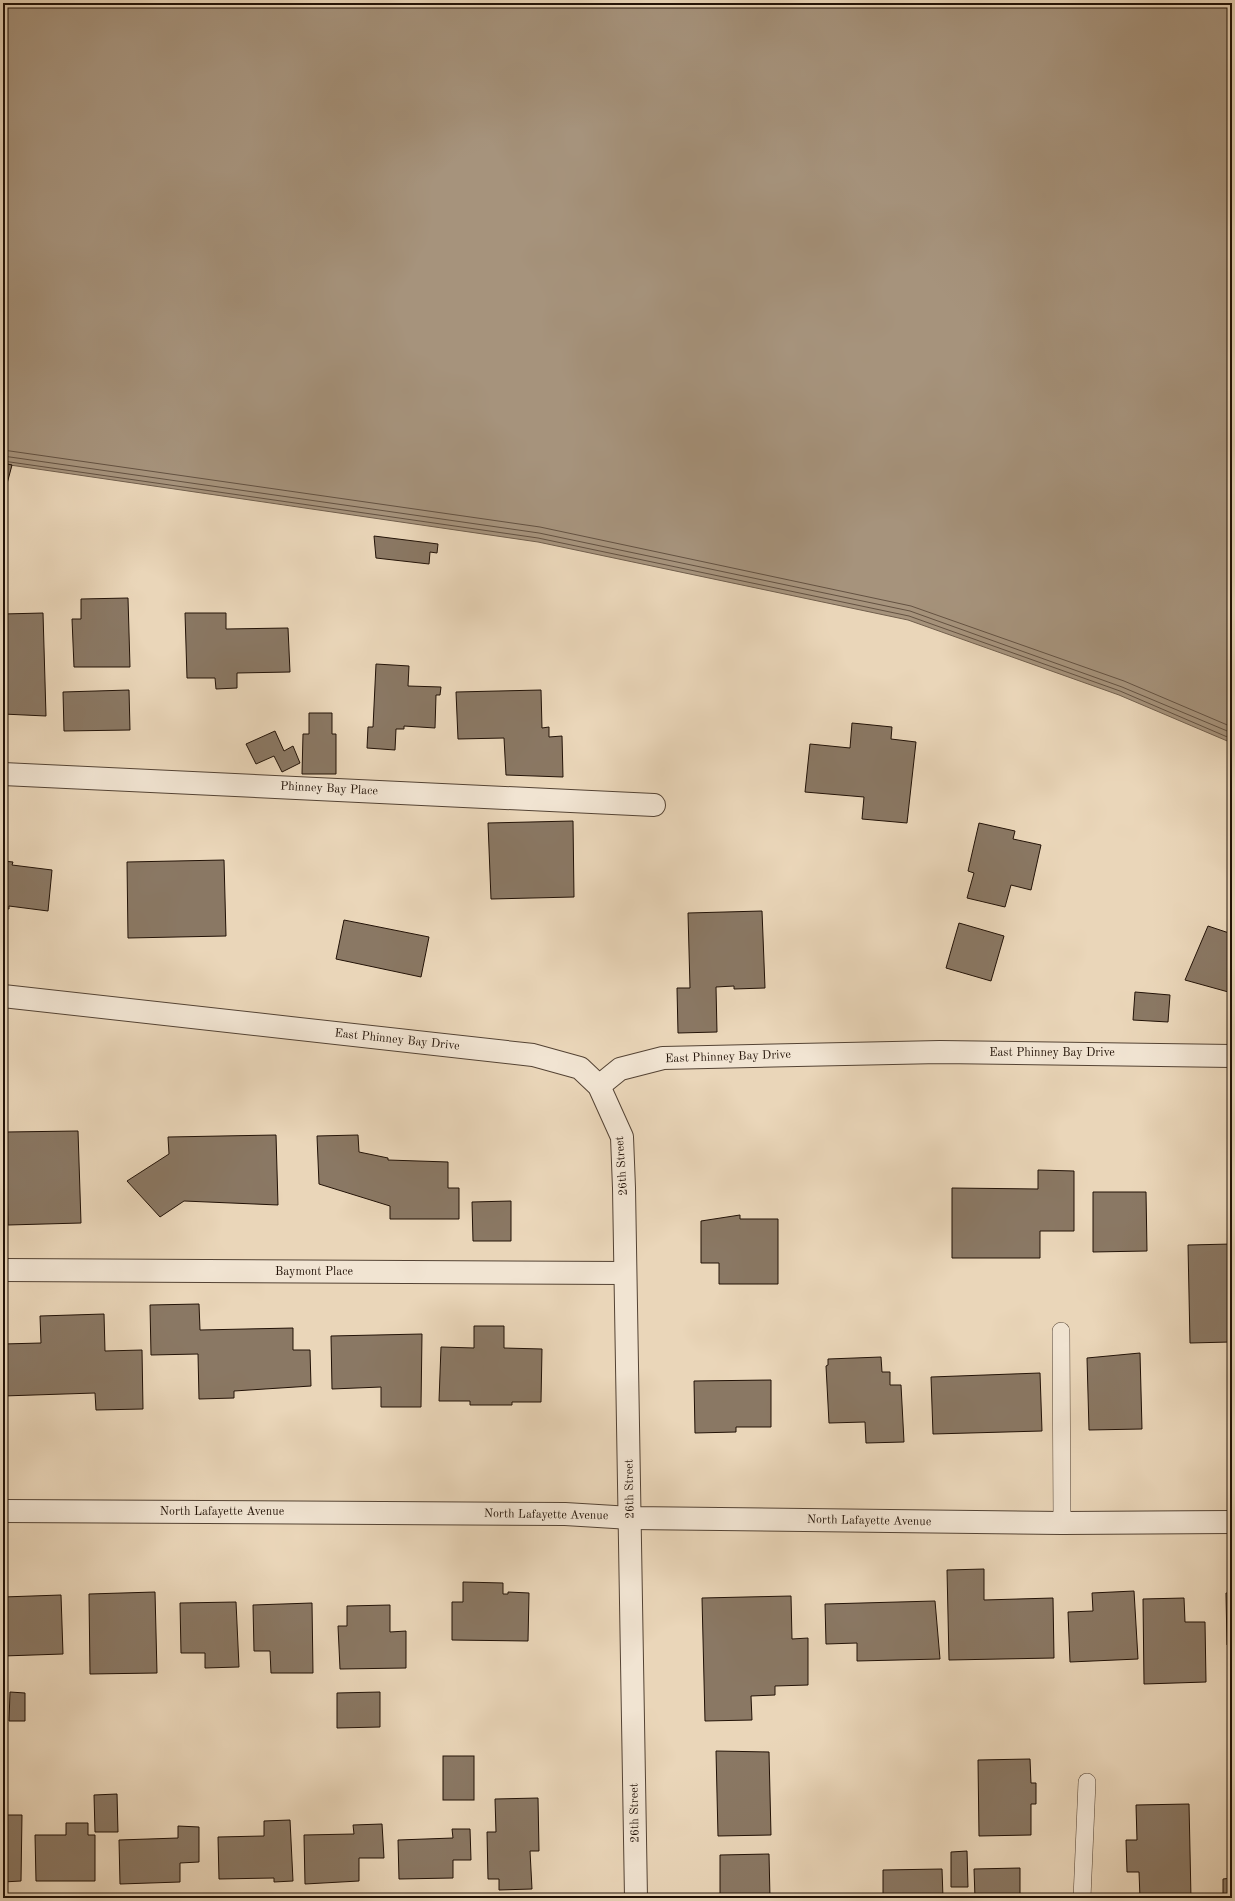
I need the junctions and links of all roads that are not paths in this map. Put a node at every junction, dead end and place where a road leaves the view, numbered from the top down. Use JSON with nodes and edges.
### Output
{"nodes":[{"id":1,"x":3,"y":774,"type":"edge"},
{"id":2,"x":654,"y":805,"type":"dead end"},
{"id":3,"x":3,"y":996,"type":"edge"},
{"id":4,"x":1232,"y":1056,"type":"edge"},
{"id":5,"x":599,"y":1086,"type":"junction"},
{"id":6,"x":3,"y":1270,"type":"edge"},
{"id":7,"x":625,"y":1273,"type":"junction"},
{"id":8,"x":1061,"y":1331,"type":"dead end"},
{"id":9,"x":3,"y":1511,"type":"edge"},
{"id":10,"x":631,"y":1518,"type":"junction"},
{"id":11,"x":1232,"y":1522,"type":"edge"},
{"id":12,"x":1062,"y":1523,"type":"junction"},
{"id":13,"x":1087,"y":1782,"type":"dead end"},
{"id":14,"x":636,"y":1898,"type":"edge"},
{"id":15,"x":1082,"y":1898,"type":"edge"}],
"edges":[{"from":1,"to":2,"type":"street","name":"Phinney Bay Place"},
{"from":3,"to":5,"type":"street","name":"East Phinney Bay Drive"},
{"from":4,"to":5,"type":"street","name":"East Phinney Bay Drive"},
{"from":5,"to":7,"type":"street","name":"26th Street"},
{"from":6,"to":7,"type":"street","name":"Baymont Place"},
{"from":7,"to":10,"type":"street","name":"26th Street"},
{"from":8,"to":12,"type":"lane"},
{"from":9,"to":10,"type":"street","name":"North Lafayette Avenue"},
{"from":10,"to":12,"type":"street","name":"North Lafayette Avenue"},
{"from":10,"to":14,"type":"street","name":"26th Street"},
{"from":11,"to":12,"type":"street","name":"North Lafayette Avenue"},
{"from":13,"to":15,"type":"lane"}]}
